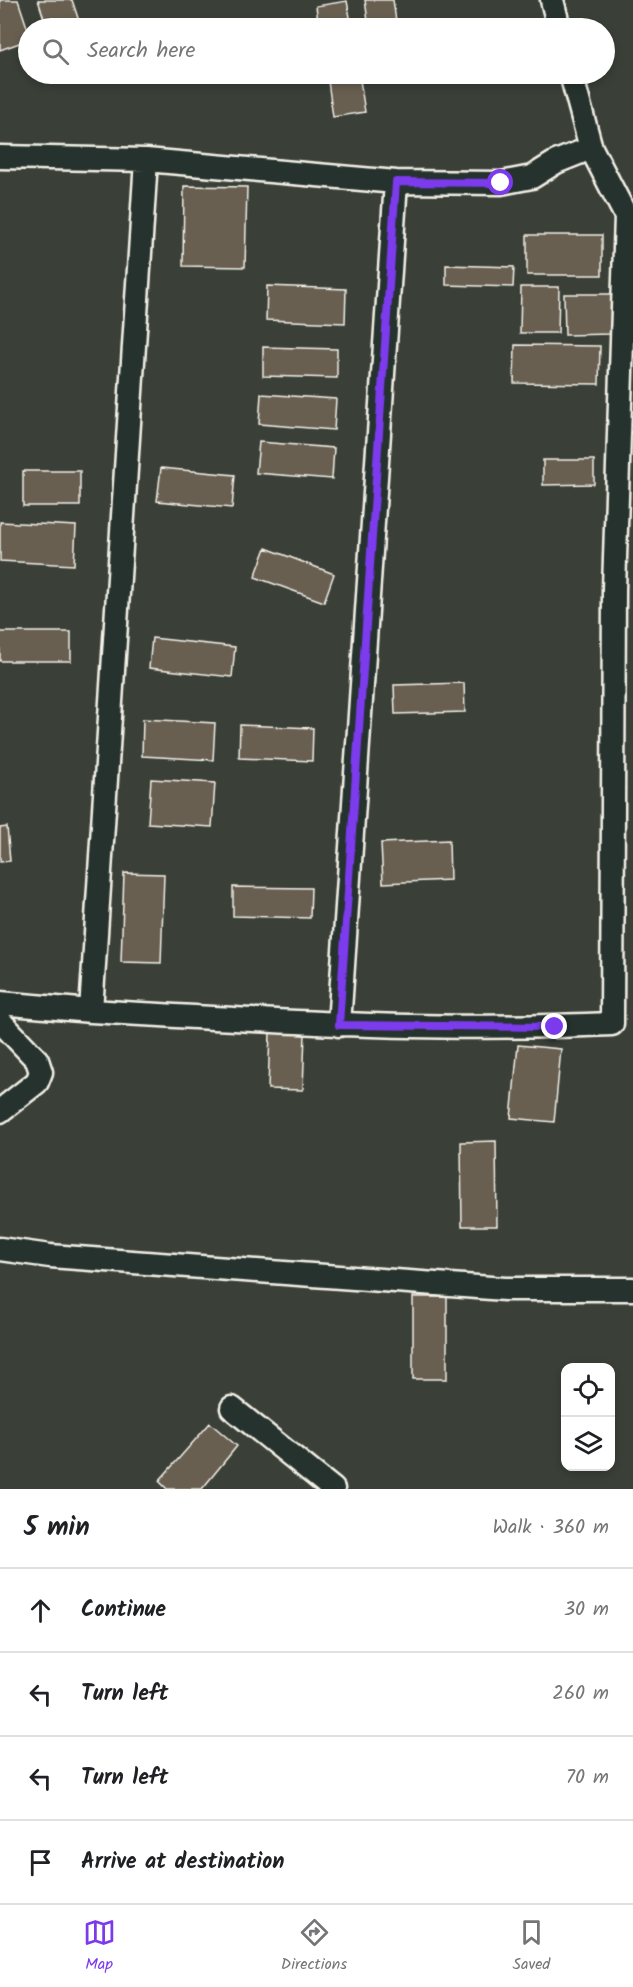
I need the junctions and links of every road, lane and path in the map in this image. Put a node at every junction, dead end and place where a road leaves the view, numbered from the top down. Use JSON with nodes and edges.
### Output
{"nodes":[{"id":1,"x":552,"y":0,"type":"edge"},
{"id":2,"x":556,"y":18,"type":"edge"},
{"id":3,"x":574,"y":84,"type":"edge"},
{"id":4,"x":591,"y":148,"type":"junction"},
{"id":5,"x":0,"y":157,"type":"edge"},
{"id":6,"x":146,"y":160,"type":"junction"},
{"id":7,"x":396,"y":182,"type":"junction"},
{"id":8,"x":630,"y":214,"type":"edge"},
{"id":9,"x":624,"y":589,"type":"edge"},
{"id":10,"x":0,"y":1003,"type":"edge"},
{"id":11,"x":91,"y":1011,"type":"junction"},
{"id":12,"x":0,"y":1022,"type":"edge"},
{"id":13,"x":339,"y":1025,"type":"junction"},
{"id":14,"x":623,"y":1025,"type":"edge"},
{"id":15,"x":0,"y":1111,"type":"edge"},
{"id":16,"x":0,"y":1249,"type":"edge"},
{"id":17,"x":633,"y":1289,"type":"edge"},
{"id":18,"x":232,"y":1408,"type":"dead end"},
{"id":19,"x":333,"y":1489,"type":"edge"}],
"edges":[{"from":1,"to":2,"type":"street"},
{"from":3,"to":4,"type":"street"},
{"from":4,"to":7,"type":"street"},
{"from":4,"to":8,"type":"street"},
{"from":5,"to":6,"type":"street"},
{"from":6,"to":7,"type":"street"},
{"from":6,"to":11,"type":"street"},
{"from":7,"to":13,"type":"street"},
{"from":8,"to":9,"type":"street"},
{"from":9,"to":14,"type":"street"},
{"from":10,"to":11,"type":"street"},
{"from":11,"to":13,"type":"street"},
{"from":12,"to":15,"type":"street"},
{"from":13,"to":14,"type":"street"},
{"from":16,"to":17,"type":"street"},
{"from":18,"to":19,"type":"street"}]}
